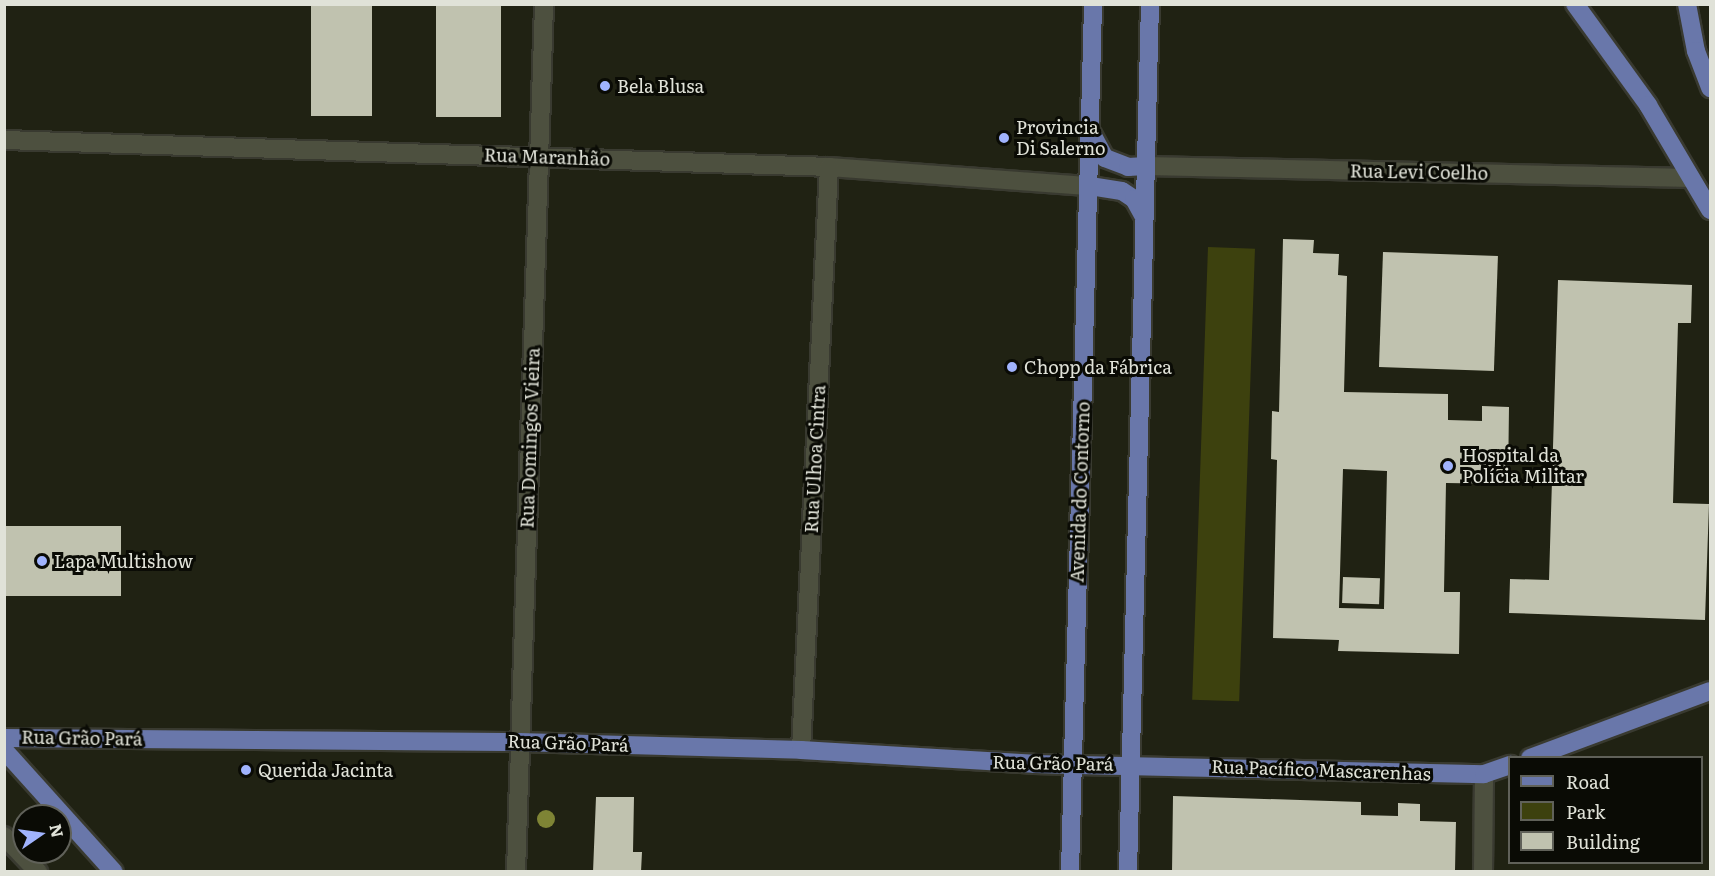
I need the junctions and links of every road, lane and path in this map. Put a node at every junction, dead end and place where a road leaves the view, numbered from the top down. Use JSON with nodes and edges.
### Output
{"nodes":[{"id":1,"x":544,"y":4,"type":"edge"},
{"id":2,"x":1094,"y":4,"type":"edge"},
{"id":3,"x":1150,"y":4,"type":"edge"},
{"id":4,"x":1575,"y":4,"type":"edge"},
{"id":5,"x":1687,"y":4,"type":"edge"},
{"id":6,"x":1710,"y":88,"type":"edge"},
{"id":7,"x":1091,"y":132,"type":"junction"},
{"id":8,"x":4,"y":140,"type":"edge"},
{"id":9,"x":540,"y":157,"type":"junction"},
{"id":10,"x":1146,"y":166,"type":"junction"},
{"id":11,"x":829,"y":167,"type":"junction"},
{"id":12,"x":1691,"y":178,"type":"junction"},
{"id":13,"x":1090,"y":186,"type":"junction"},
{"id":14,"x":1710,"y":210,"type":"edge"},
{"id":15,"x":1144,"y":217,"type":"junction"},
{"id":16,"x":1710,"y":691,"type":"edge"},
{"id":17,"x":4,"y":738,"type":"edge"},
{"id":18,"x":519,"y":742,"type":"junction"},
{"id":19,"x":4,"y":750,"type":"edge"},
{"id":20,"x":801,"y":750,"type":"junction"},
{"id":21,"x":1535,"y":756,"type":"edge"},
{"id":22,"x":1131,"y":764,"type":"junction"},
{"id":23,"x":1072,"y":765,"type":"junction"},
{"id":24,"x":1508,"y":765,"type":"edge"},
{"id":25,"x":1484,"y":774,"type":"junction"},
{"id":26,"x":4,"y":836,"type":"edge"},
{"id":27,"x":38,"y":872,"type":"edge"},
{"id":28,"x":114,"y":872,"type":"edge"},
{"id":29,"x":516,"y":872,"type":"edge"},
{"id":30,"x":1070,"y":872,"type":"edge"},
{"id":31,"x":1128,"y":872,"type":"edge"},
{"id":32,"x":1482,"y":872,"type":"edge"}],
"edges":[{"from":1,"to":9,"type":"street","name":"Rua Domingos Vieira"},
{"from":2,"to":7,"type":"main road","name":"Avenida do Contorno"},
{"from":3,"to":10,"type":"main road"},
{"from":4,"to":12,"type":"main road"},
{"from":5,"to":6,"type":"main road"},
{"from":7,"to":10,"type":"main road"},
{"from":7,"to":13,"type":"main road","name":"Avenida do Contorno"},
{"from":8,"to":9,"type":"street","name":"Rua Maranhão"},
{"from":9,"to":11,"type":"street","name":"Rua Maranhão"},
{"from":9,"to":18,"type":"street","name":"Rua Domingos Vieira"},
{"from":10,"to":12,"type":"street","name":"Rua Levi Coelho"},
{"from":10,"to":15,"type":"main road"},
{"from":11,"to":13,"type":"street","name":"Rua Maranhão"},
{"from":11,"to":20,"type":"street","name":"Rua Ulhoa Cintra"},
{"from":12,"to":14,"type":"main road"},
{"from":13,"to":15,"type":"main road"},
{"from":13,"to":23,"type":"main road","name":"Avenida do Contorno"},
{"from":15,"to":22,"type":"main road"},
{"from":16,"to":21,"type":"main road"},
{"from":17,"to":18,"type":"main road","name":"Rua Grão Pará"},
{"from":18,"to":20,"type":"main road","name":"Rua Grão Pará"},
{"from":18,"to":29,"type":"street","name":"Rua Domingos Vieira"},
{"from":19,"to":28,"type":"main road"},
{"from":20,"to":23,"type":"main road","name":"Rua Grão Pará"},
{"from":22,"to":23,"type":"main road","name":"Rua Grão Pará"},
{"from":22,"to":25,"type":"main road","name":"Rua Pacífico Mascarenhas"},
{"from":22,"to":31,"type":"main road"},
{"from":23,"to":30,"type":"main road","name":"Avenida do Contorno"},
{"from":24,"to":25,"type":"main road","name":"Rua Pacífico Mascarenhas"},
{"from":25,"to":32,"type":"street"},
{"from":26,"to":27,"type":"street"}]}
